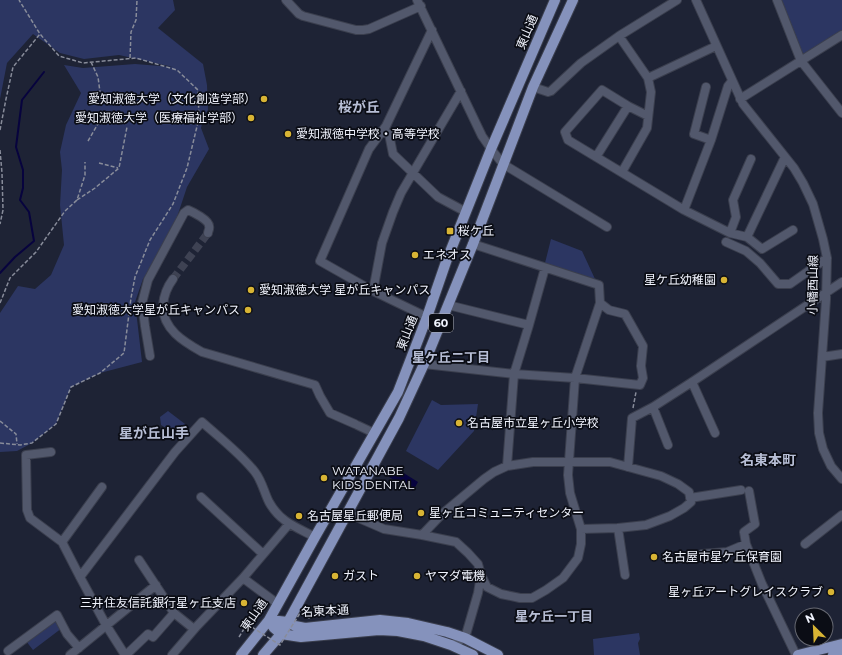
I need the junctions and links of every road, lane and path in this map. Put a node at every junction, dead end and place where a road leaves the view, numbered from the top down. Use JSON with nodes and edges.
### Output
{"nodes":[{"id":1,"x":19,"y":0,"type":"edge"},
{"id":2,"x":137,"y":0,"type":"edge"},
{"id":3,"x":286,"y":0,"type":"edge"},
{"id":4,"x":555,"y":0,"type":"edge"},
{"id":5,"x":573,"y":0,"type":"edge"},
{"id":6,"x":677,"y":0,"type":"edge"},
{"id":7,"x":696,"y":0,"type":"edge"},
{"id":8,"x":777,"y":0,"type":"edge"},
{"id":9,"x":419,"y":3,"type":"edge"},
{"id":10,"x":432,"y":30,"type":"junction"},
{"id":11,"x":40,"y":34,"type":"junction"},
{"id":12,"x":619,"y":36,"type":"junction"},
{"id":13,"x":842,"y":36,"type":"edge"},
{"id":14,"x":716,"y":46,"type":"junction"},
{"id":15,"x":130,"y":58,"type":"junction"},
{"id":16,"x":801,"y":61,"type":"junction"},
{"id":17,"x":91,"y":62,"type":"junction"},
{"id":18,"x":648,"y":78,"type":"junction"},
{"id":19,"x":732,"y":82,"type":"junction"},
{"id":20,"x":533,"y":87,"type":"junction"},
{"id":21,"x":706,"y":87,"type":"dead end"},
{"id":22,"x":461,"y":91,"type":"junction"},
{"id":23,"x":100,"y":92,"type":"dead end"},
{"id":24,"x":740,"y":99,"type":"junction"},
{"id":25,"x":628,"y":106,"type":"junction"},
{"id":26,"x":842,"y":113,"type":"edge"},
{"id":27,"x":648,"y":116,"type":"junction"},
{"id":28,"x":99,"y":122,"type":"dead end"},
{"id":29,"x":127,"y":127,"type":"dead end"},
{"id":30,"x":0,"y":130,"type":"edge"},
{"id":31,"x":382,"y":131,"type":"junction"},
{"id":32,"x":711,"y":140,"type":"junction"},
{"id":33,"x":88,"y":141,"type":"dead end"},
{"id":34,"x":491,"y":149,"type":"junction"},
{"id":35,"x":0,"y":150,"type":"edge"},
{"id":36,"x":596,"y":156,"type":"junction"},
{"id":37,"x":784,"y":157,"type":"junction"},
{"id":38,"x":751,"y":159,"type":"dead end"},
{"id":39,"x":85,"y":162,"type":"dead end"},
{"id":40,"x":99,"y":163,"type":"dead end"},
{"id":41,"x":503,"y":164,"type":"junction"},
{"id":42,"x":119,"y":168,"type":"junction"},
{"id":43,"x":622,"y":172,"type":"junction"},
{"id":44,"x":414,"y":173,"type":"junction"},
{"id":45,"x":77,"y":200,"type":"junction"},
{"id":46,"x":684,"y":210,"type":"junction"},
{"id":47,"x":466,"y":212,"type":"junction"},
{"id":48,"x":0,"y":224,"type":"edge"},
{"id":49,"x":606,"y":227,"type":"dead end"},
{"id":50,"x":793,"y":230,"type":"dead end"},
{"id":51,"x":208,"y":233,"type":"dead end"},
{"id":52,"x":730,"y":233,"type":"junction"},
{"id":53,"x":746,"y":237,"type":"junction"},
{"id":54,"x":726,"y":242,"type":"dead end"},
{"id":55,"x":472,"y":244,"type":"junction"},
{"id":56,"x":827,"y":258,"type":"junction"},
{"id":57,"x":544,"y":268,"type":"junction"},
{"id":58,"x":173,"y":279,"type":"tunnel mouth"},
{"id":59,"x":842,"y":282,"type":"edge"},
{"id":60,"x":372,"y":291,"type":"junction"},
{"id":61,"x":826,"y":293,"type":"junction"},
{"id":62,"x":0,"y":303,"type":"edge"},
{"id":63,"x":600,"y":303,"type":"junction"},
{"id":64,"x":448,"y":305,"type":"junction"},
{"id":65,"x":427,"y":317,"type":"junction"},
{"id":66,"x":529,"y":325,"type":"junction"},
{"id":67,"x":842,"y":354,"type":"edge"},
{"id":68,"x":150,"y":356,"type":"dead end"},
{"id":69,"x":822,"y":357,"type":"junction"},
{"id":70,"x":424,"y":364,"type":"junction"},
{"id":71,"x":514,"y":374,"type":"junction"},
{"id":72,"x":575,"y":378,"type":"junction"},
{"id":73,"x":692,"y":382,"type":"junction"},
{"id":74,"x":640,"y":385,"type":"junction"},
{"id":75,"x":653,"y":407,"type":"junction"},
{"id":76,"x":632,"y":418,"type":"junction"},
{"id":77,"x":0,"y":421,"type":"edge"},
{"id":78,"x":374,"y":433,"type":"junction"},
{"id":79,"x":715,"y":433,"type":"dead end"},
{"id":80,"x":0,"y":443,"type":"edge"},
{"id":81,"x":17,"y":444,"type":"junction"},
{"id":82,"x":668,"y":445,"type":"dead end"},
{"id":83,"x":51,"y":452,"type":"dead end"},
{"id":84,"x":570,"y":462,"type":"junction"},
{"id":85,"x":507,"y":466,"type":"junction"},
{"id":86,"x":628,"y":467,"type":"junction"},
{"id":87,"x":842,"y":479,"type":"edge"},
{"id":88,"x":102,"y":487,"type":"dead end"},
{"id":89,"x":201,"y":497,"type":"dead end"},
{"id":90,"x":690,"y":498,"type":"junction"},
{"id":91,"x":347,"y":513,"type":"junction"},
{"id":92,"x":842,"y":515,"type":"edge"},
{"id":93,"x":289,"y":524,"type":"junction"},
{"id":94,"x":618,"y":528,"type":"junction"},
{"id":95,"x":581,"y":529,"type":"junction"},
{"id":96,"x":422,"y":535,"type":"junction"},
{"id":97,"x":315,"y":537,"type":"junction"},
{"id":98,"x":62,"y":542,"type":"junction"},
{"id":99,"x":746,"y":544,"type":"junction"},
{"id":100,"x":806,"y":544,"type":"dead end"},
{"id":101,"x":263,"y":554,"type":"junction"},
{"id":102,"x":702,"y":554,"type":"dead end"},
{"id":103,"x":139,"y":560,"type":"dead end"},
{"id":104,"x":481,"y":575,"type":"junction"},
{"id":105,"x":625,"y":575,"type":"dead end"},
{"id":106,"x":80,"y":577,"type":"junction"},
{"id":107,"x":243,"y":578,"type":"junction"},
{"id":108,"x":156,"y":585,"type":"junction"},
{"id":109,"x":278,"y":604,"type":"junction"},
{"id":110,"x":174,"y":613,"type":"junction"},
{"id":111,"x":309,"y":618,"type":"dead end"},
{"id":112,"x":269,"y":620,"type":"junction"},
{"id":113,"x":288,"y":622,"type":"junction"},
{"id":114,"x":106,"y":625,"type":"junction"},
{"id":115,"x":194,"y":630,"type":"junction"},
{"id":116,"x":281,"y":634,"type":"junction"},
{"id":117,"x":239,"y":637,"type":"dead end"},
{"id":118,"x":465,"y":638,"type":"junction"},
{"id":119,"x":842,"y":644,"type":"edge"},
{"id":120,"x":451,"y":645,"type":"junction"},
{"id":121,"x":79,"y":648,"type":"junction"},
{"id":122,"x":8,"y":652,"type":"edge"},
{"id":123,"x":842,"y":652,"type":"edge"},
{"id":124,"x":70,"y":655,"type":"edge"},
{"id":125,"x":125,"y":655,"type":"edge"},
{"id":126,"x":172,"y":655,"type":"edge"},
{"id":127,"x":241,"y":655,"type":"edge"},
{"id":128,"x":264,"y":655,"type":"edge"},
{"id":129,"x":473,"y":655,"type":"edge"},
{"id":130,"x":498,"y":655,"type":"edge"},
{"id":131,"x":797,"y":655,"type":"edge"},
{"id":132,"x":833,"y":655,"type":"edge"}],
"edges":[{"from":1,"to":11,"type":"path"},
{"from":2,"to":15,"type":"path"},
{"from":3,"to":9,"type":"street"},
{"from":4,"to":34,"type":"main road","name":"東山通","number":"60"},
{"from":5,"to":20,"type":"main road","number":"60"},
{"from":6,"to":12,"type":"street"},
{"from":7,"to":14,"type":"street","name":"小幡西山線"},
{"from":8,"to":16,"type":"street"},
{"from":9,"to":10,"type":"street"},
{"from":10,"to":22,"type":"street"},
{"from":10,"to":31,"type":"street"},
{"from":11,"to":17,"type":"path"},
{"from":11,"to":30,"type":"path"},
{"from":12,"to":18,"type":"street"},
{"from":12,"to":20,"type":"street"},
{"from":13,"to":16,"type":"street"},
{"from":14,"to":18,"type":"street"},
{"from":14,"to":19,"type":"street","name":"小幡西山線"},
{"from":15,"to":17,"type":"path"},
{"from":15,"to":81,"type":"path"},
{"from":16,"to":24,"type":"street"},
{"from":16,"to":26,"type":"street"},
{"from":17,"to":23,"type":"path"},
{"from":18,"to":27,"type":"street"},
{"from":19,"to":24,"type":"street","name":"小幡西山線"},
{"from":19,"to":32,"type":"street"},
{"from":20,"to":41,"type":"main road","number":"60"},
{"from":21,"to":32,"type":"street"},
{"from":22,"to":34,"type":"street"},
{"from":22,"to":44,"type":"street"},
{"from":24,"to":37,"type":"street","name":"小幡西山線"},
{"from":25,"to":27,"type":"street"},
{"from":25,"to":36,"type":"street"},
{"from":25,"to":36,"type":"street"},
{"from":27,"to":43,"type":"street"},
{"from":28,"to":33,"type":"path"},
{"from":29,"to":42,"type":"path"},
{"from":31,"to":44,"type":"street"},
{"from":31,"to":60,"type":"street"},
{"from":32,"to":46,"type":"street"},
{"from":34,"to":41,"type":"street"},
{"from":34,"to":47,"type":"main road","name":"東山通","number":"60"},
{"from":35,"to":48,"type":"path"},
{"from":36,"to":43,"type":"street"},
{"from":37,"to":53,"type":"street"},
{"from":37,"to":56,"type":"street","name":"小幡西山線"},
{"from":38,"to":52,"type":"street"},
{"from":39,"to":45,"type":"path"},
{"from":40,"to":42,"type":"path"},
{"from":41,"to":49,"type":"street"},
{"from":41,"to":55,"type":"main road","number":"60"},
{"from":42,"to":45,"type":"path"},
{"from":43,"to":46,"type":"street"},
{"from":44,"to":47,"type":"street"},
{"from":44,"to":60,"type":"street"},
{"from":45,"to":62,"type":"path"},
{"from":46,"to":52,"type":"street"},
{"from":47,"to":65,"type":"main road","name":"東山通","number":"60"},
{"from":50,"to":53,"type":"street"},
{"from":51,"to":68,"type":"street"},
{"from":52,"to":53,"type":"street"},
{"from":54,"to":56,"type":"street"},
{"from":55,"to":57,"type":"street"},
{"from":55,"to":64,"type":"main road","number":"60"},
{"from":56,"to":61,"type":"street","name":"小幡西山線"},
{"from":57,"to":63,"type":"street"},
{"from":57,"to":66,"type":"street"},
{"from":58,"to":78,"type":"street"},
{"from":59,"to":61,"type":"street"},
{"from":60,"to":65,"type":"street"},
{"from":61,"to":69,"type":"street","name":"小幡西山線"},
{"from":61,"to":73,"type":"street"},
{"from":63,"to":72,"type":"street"},
{"from":63,"to":74,"type":"street"},
{"from":64,"to":66,"type":"street"},
{"from":64,"to":70,"type":"main road","number":"60"},
{"from":65,"to":78,"type":"main road","name":"東山通","number":"60"},
{"from":66,"to":71,"type":"street"},
{"from":67,"to":69,"type":"street"},
{"from":69,"to":87,"type":"street","name":"小幡西山線"},
{"from":70,"to":71,"type":"street"},
{"from":70,"to":91,"type":"main road","number":"60"},
{"from":71,"to":72,"type":"street"},
{"from":71,"to":85,"type":"street"},
{"from":72,"to":74,"type":"street"},
{"from":72,"to":84,"type":"street"},
{"from":73,"to":75,"type":"street"},
{"from":73,"to":79,"type":"street"},
{"from":74,"to":76,"type":"path"},
{"from":75,"to":76,"type":"street"},
{"from":75,"to":82,"type":"street"},
{"from":76,"to":86,"type":"street"},
{"from":77,"to":81,"type":"path"},
{"from":78,"to":97,"type":"main road","name":"東山通","number":"60"},
{"from":80,"to":81,"type":"path"},
{"from":83,"to":98,"type":"street"},
{"from":84,"to":85,"type":"street"},
{"from":84,"to":86,"type":"street"},
{"from":84,"to":95,"type":"street"},
{"from":85,"to":96,"type":"street"},
{"from":86,"to":90,"type":"street"},
{"from":88,"to":98,"type":"street"},
{"from":89,"to":101,"type":"street"},
{"from":90,"to":94,"type":"street"},
{"from":90,"to":99,"type":"street"},
{"from":91,"to":96,"type":"street"},
{"from":91,"to":113,"type":"main road","number":"60"},
{"from":92,"to":100,"type":"street"},
{"from":93,"to":97,"type":"street"},
{"from":93,"to":101,"type":"street"},
{"from":93,"to":106,"type":"street"},
{"from":94,"to":95,"type":"street"},
{"from":94,"to":105,"type":"street"},
{"from":95,"to":104,"type":"street"},
{"from":96,"to":104,"type":"street"},
{"from":97,"to":109,"type":"main road","name":"東山通","number":"60"},
{"from":98,"to":106,"type":"street"},
{"from":99,"to":102,"type":"street"},
{"from":99,"to":131,"type":"street"},
{"from":101,"to":107,"type":"street"},
{"from":103,"to":108,"type":"street"},
{"from":104,"to":118,"type":"street"},
{"from":106,"to":114,"type":"street"},
{"from":107,"to":109,"type":"street"},
{"from":107,"to":115,"type":"street"},
{"from":108,"to":110,"type":"street"},
{"from":108,"to":114,"type":"street"},
{"from":109,"to":112,"type":"main road","name":"東山通","number":"60"},
{"from":110,"to":115,"type":"street"},
{"from":110,"to":125,"type":"street"},
{"from":111,"to":117,"type":"path","bridge":true},
{"from":112,"to":113,"type":"main road","name":"名東本通"},
{"from":112,"to":116,"type":"main road"},
{"from":112,"to":127,"type":"main road","name":"東山通","number":"60"},
{"from":113,"to":116,"type":"main road","number":"60"},
{"from":113,"to":118,"type":"main road","name":"名東本通"},
{"from":114,"to":121,"type":"street"},
{"from":114,"to":125,"type":"street"},
{"from":115,"to":126,"type":"street"},
{"from":116,"to":120,"type":"main road","name":"名東本通"},
{"from":116,"to":128,"type":"main road","number":"60"},
{"from":118,"to":120,"type":"street"},
{"from":118,"to":130,"type":"main road","name":"名東本通"},
{"from":119,"to":131,"type":"main road"},
{"from":120,"to":129,"type":"main road","name":"名東本通"},
{"from":121,"to":122,"type":"street"},
{"from":121,"to":124,"type":"street"},
{"from":123,"to":132,"type":"main road"}]}
